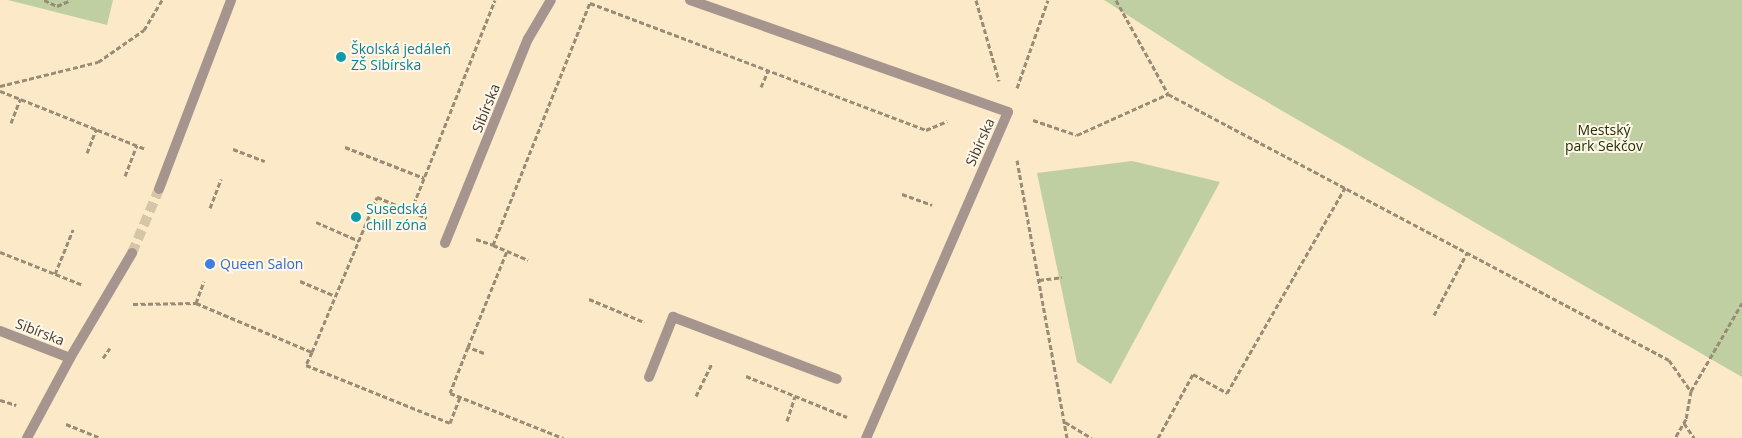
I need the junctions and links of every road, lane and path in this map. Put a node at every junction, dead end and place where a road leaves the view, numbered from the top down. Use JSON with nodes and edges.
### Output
{"nodes":[{"id":1,"x":44,"y":0,"type":"edge"},
{"id":2,"x":72,"y":0,"type":"edge"},
{"id":3,"x":162,"y":0,"type":"edge"},
{"id":4,"x":231,"y":0,"type":"edge"},
{"id":5,"x":495,"y":0,"type":"edge"},
{"id":6,"x":551,"y":0,"type":"edge"},
{"id":7,"x":690,"y":0,"type":"edge"},
{"id":8,"x":976,"y":0,"type":"edge"},
{"id":9,"x":1048,"y":0,"type":"edge"},
{"id":10,"x":1116,"y":0,"type":"edge"},
{"id":11,"x":768,"y":71,"type":"junction"},
{"id":12,"x":0,"y":86,"type":"edge"},
{"id":13,"x":761,"y":87,"type":"dead end"},
{"id":14,"x":0,"y":91,"type":"edge"},
{"id":15,"x":1168,"y":94,"type":"junction"},
{"id":16,"x":20,"y":99,"type":"junction"},
{"id":17,"x":1008,"y":112,"type":"junction"},
{"id":18,"x":955,"y":117,"type":"dead end"},
{"id":19,"x":10,"y":123,"type":"dead end"},
{"id":20,"x":96,"y":129,"type":"junction"},
{"id":21,"x":136,"y":145,"type":"junction"},
{"id":22,"x":345,"y":147,"type":"dead end"},
{"id":23,"x":233,"y":149,"type":"dead end"},
{"id":24,"x":87,"y":153,"type":"dead end"},
{"id":25,"x":170,"y":158,"type":"junction"},
{"id":26,"x":265,"y":161,"type":"dead end"},
{"id":27,"x":125,"y":176,"type":"dead end"},
{"id":28,"x":424,"y":178,"type":"junction"},
{"id":29,"x":221,"y":179,"type":"dead end"},
{"id":30,"x":1345,"y":188,"type":"junction"},
{"id":31,"x":159,"y":189,"type":"tunnel mouth"},
{"id":32,"x":902,"y":194,"type":"dead end"},
{"id":33,"x":932,"y":205,"type":"dead end"},
{"id":34,"x":210,"y":208,"type":"dead end"},
{"id":35,"x":411,"y":211,"type":"junction"},
{"id":36,"x":316,"y":222,"type":"dead end"},
{"id":37,"x":452,"y":229,"type":"junction"},
{"id":38,"x":73,"y":230,"type":"dead end"},
{"id":39,"x":359,"y":241,"type":"junction"},
{"id":40,"x":446,"y":243,"type":"dead end"},
{"id":41,"x":493,"y":245,"type":"junction"},
{"id":42,"x":506,"y":251,"type":"junction"},
{"id":43,"x":0,"y":252,"type":"edge"},
{"id":44,"x":132,"y":253,"type":"tunnel mouth"},
{"id":45,"x":1467,"y":253,"type":"junction"},
{"id":46,"x":528,"y":260,"type":"dead end"},
{"id":47,"x":55,"y":274,"type":"junction"},
{"id":48,"x":1062,"y":277,"type":"dead end"},
{"id":49,"x":1039,"y":280,"type":"junction"},
{"id":50,"x":204,"y":281,"type":"dead end"},
{"id":51,"x":300,"y":281,"type":"dead end"},
{"id":52,"x":107,"y":295,"type":"junction"},
{"id":53,"x":336,"y":296,"type":"junction"},
{"id":54,"x":589,"y":299,"type":"dead end"},
{"id":55,"x":196,"y":303,"type":"junction"},
{"id":56,"x":1742,"y":304,"type":"edge"},
{"id":57,"x":126,"y":313,"type":"dead end"},
{"id":58,"x":1434,"y":314,"type":"dead end"},
{"id":59,"x":0,"y":331,"type":"edge"},
{"id":60,"x":667,"y":332,"type":"junction"},
{"id":61,"x":114,"y":340,"type":"dead end"},
{"id":62,"x":468,"y":347,"type":"junction"},
{"id":63,"x":312,"y":352,"type":"junction"},
{"id":64,"x":484,"y":353,"type":"dead end"},
{"id":65,"x":70,"y":358,"type":"junction"},
{"id":66,"x":718,"y":365,"type":"dead end"},
{"id":67,"x":735,"y":372,"type":"dead end"},
{"id":68,"x":649,"y":378,"type":"dead end"},
{"id":69,"x":837,"y":379,"type":"dead end"},
{"id":70,"x":1691,"y":390,"type":"junction"},
{"id":71,"x":696,"y":396,"type":"dead end"},
{"id":72,"x":795,"y":396,"type":"junction"},
{"id":73,"x":460,"y":397,"type":"junction"},
{"id":74,"x":787,"y":421,"type":"dead end"},
{"id":75,"x":1064,"y":422,"type":"junction"},
{"id":76,"x":1684,"y":423,"type":"junction"},
{"id":77,"x":871,"y":427,"type":"junction"},
{"id":78,"x":27,"y":438,"type":"edge"},
{"id":79,"x":563,"y":438,"type":"edge"},
{"id":80,"x":866,"y":438,"type":"edge"},
{"id":81,"x":1067,"y":438,"type":"edge"},
{"id":82,"x":1092,"y":438,"type":"edge"},
{"id":83,"x":1158,"y":438,"type":"edge"},
{"id":84,"x":1676,"y":438,"type":"edge"},
{"id":85,"x":1694,"y":438,"type":"edge"}],
"edges":[{"from":1,"to":2,"type":"path"},
{"from":3,"to":12,"type":"path"},
{"from":4,"to":25,"type":"street"},
{"from":5,"to":28,"type":"path"},
{"from":6,"to":37,"type":"street","name":"Sibírska"},
{"from":7,"to":17,"type":"street","name":"Sibírska"},
{"from":8,"to":17,"type":"path"},
{"from":9,"to":17,"type":"path"},
{"from":10,"to":15,"type":"path"},
{"from":11,"to":13,"type":"path"},
{"from":11,"to":18,"type":"path"},
{"from":11,"to":41,"type":"path"},
{"from":14,"to":16,"type":"path"},
{"from":15,"to":17,"type":"path"},
{"from":15,"to":30,"type":"path"},
{"from":16,"to":19,"type":"path"},
{"from":16,"to":20,"type":"path"},
{"from":17,"to":49,"type":"path"},
{"from":17,"to":77,"type":"street","name":"Sibírska"},
{"from":20,"to":21,"type":"path"},
{"from":20,"to":24,"type":"path"},
{"from":21,"to":25,"type":"path"},
{"from":21,"to":27,"type":"path"},
{"from":22,"to":28,"type":"path"},
{"from":23,"to":26,"type":"path"},
{"from":25,"to":31,"type":"street"},
{"from":28,"to":35,"type":"path"},
{"from":29,"to":34,"type":"path"},
{"from":30,"to":45,"type":"path"},
{"from":30,"to":83,"type":"path"},
{"from":32,"to":33,"type":"path"},
{"from":35,"to":37,"type":"path"},
{"from":35,"to":39,"type":"path"},
{"from":36,"to":39,"type":"path"},
{"from":37,"to":40,"type":"street","name":"Sibírska"},
{"from":37,"to":41,"type":"path"},
{"from":38,"to":47,"type":"path"},
{"from":39,"to":53,"type":"path"},
{"from":41,"to":42,"type":"path"},
{"from":42,"to":46,"type":"path"},
{"from":42,"to":62,"type":"path"},
{"from":43,"to":47,"type":"path"},
{"from":44,"to":52,"type":"street"},
{"from":45,"to":58,"type":"path"},
{"from":45,"to":70,"type":"path"},
{"from":47,"to":52,"type":"path"},
{"from":48,"to":49,"type":"path"},
{"from":49,"to":75,"type":"path"},
{"from":50,"to":55,"type":"path"},
{"from":51,"to":53,"type":"path"},
{"from":52,"to":65,"type":"street"},
{"from":53,"to":63,"type":"path"},
{"from":54,"to":60,"type":"path"},
{"from":55,"to":57,"type":"path"},
{"from":55,"to":63,"type":"path"},
{"from":56,"to":70,"type":"path"},
{"from":59,"to":65,"type":"street","name":"Sibírska"},
{"from":60,"to":68,"type":"street"},
{"from":60,"to":69,"type":"street"},
{"from":61,"to":65,"type":"path"},
{"from":62,"to":64,"type":"path"},
{"from":62,"to":73,"type":"path"},
{"from":63,"to":73,"type":"path"},
{"from":65,"to":78,"type":"street"},
{"from":66,"to":71,"type":"path"},
{"from":67,"to":72,"type":"path"},
{"from":70,"to":76,"type":"path"},
{"from":72,"to":74,"type":"path"},
{"from":72,"to":77,"type":"path"},
{"from":73,"to":79,"type":"path"},
{"from":75,"to":81,"type":"path"},
{"from":75,"to":82,"type":"path"},
{"from":76,"to":84,"type":"path"},
{"from":76,"to":85,"type":"path"},
{"from":77,"to":80,"type":"street","name":"Sibírska"}]}
